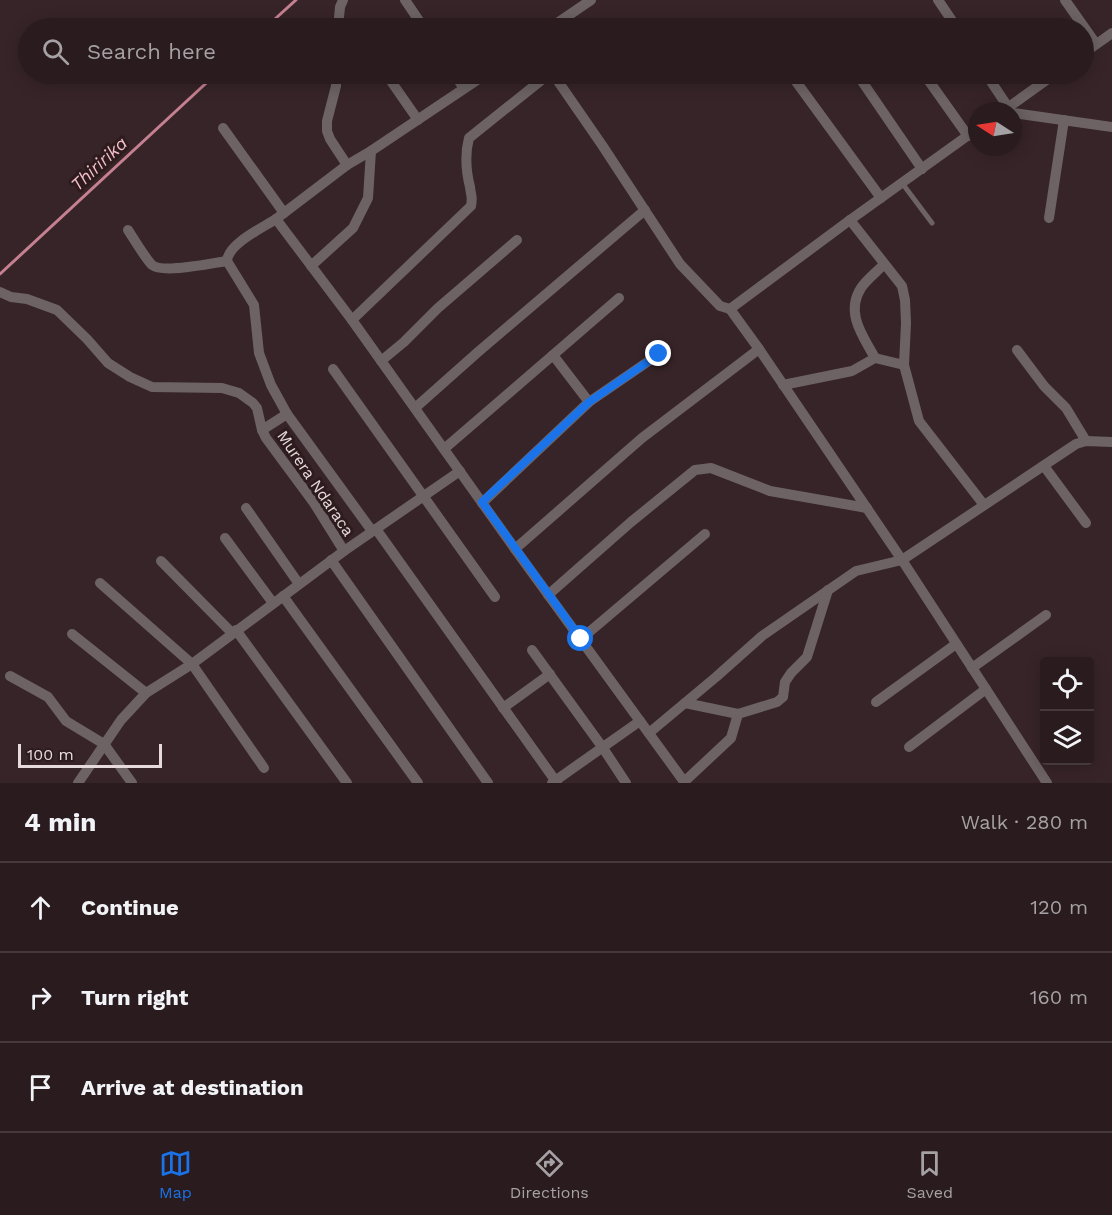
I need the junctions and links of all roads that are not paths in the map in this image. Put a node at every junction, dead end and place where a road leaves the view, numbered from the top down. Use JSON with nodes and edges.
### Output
{"nodes":[{"id":1,"x":343,"y":0,"type":"edge"},
{"id":2,"x":405,"y":0,"type":"edge"},
{"id":3,"x":591,"y":0,"type":"edge"},
{"id":4,"x":938,"y":0,"type":"edge"},
{"id":5,"x":1065,"y":0,"type":"edge"},
{"id":6,"x":339,"y":18,"type":"edge"},
{"id":7,"x":417,"y":18,"type":"edge"},
{"id":8,"x":565,"y":18,"type":"edge"},
{"id":9,"x":950,"y":18,"type":"edge"},
{"id":10,"x":1078,"y":18,"type":"edge"},
{"id":11,"x":1112,"y":33,"type":"edge"},
{"id":12,"x":1094,"y":41,"type":"edge"},
{"id":13,"x":1096,"y":44,"type":"joint"},
{"id":14,"x":336,"y":84,"type":"edge"},
{"id":15,"x":393,"y":84,"type":"edge"},
{"id":16,"x":461,"y":84,"type":"edge"},
{"id":17,"x":470,"y":84,"type":"edge"},
{"id":18,"x":538,"y":84,"type":"edge"},
{"id":19,"x":558,"y":84,"type":"edge"},
{"id":20,"x":798,"y":84,"type":"edge"},
{"id":21,"x":864,"y":84,"type":"edge"},
{"id":22,"x":932,"y":84,"type":"edge"},
{"id":23,"x":992,"y":84,"type":"edge"},
{"id":24,"x":1042,"y":84,"type":"edge"},
{"id":25,"x":464,"y":88,"type":"junction"},
{"id":26,"x":1003,"y":102,"type":"edge"},
{"id":27,"x":1018,"y":102,"type":"edge"},
{"id":28,"x":1022,"y":112,"type":"edge"},
{"id":29,"x":418,"y":120,"type":"junction"},
{"id":30,"x":1064,"y":120,"type":"junction"},
{"id":31,"x":1112,"y":127,"type":"edge"},
{"id":32,"x":223,"y":128,"type":"dead end"},
{"id":33,"x":968,"y":128,"type":"edge"},
{"id":34,"x":968,"y":136,"type":"edge"},
{"id":35,"x":371,"y":151,"type":"junction"},
{"id":36,"x":347,"y":165,"type":"junction"},
{"id":37,"x":922,"y":169,"type":"junction"},
{"id":38,"x":902,"y":183,"type":"junction"},
{"id":39,"x":881,"y":198,"type":"junction"},
{"id":40,"x":645,"y":210,"type":"junction"},
{"id":41,"x":280,"y":216,"type":"junction"},
{"id":42,"x":1049,"y":218,"type":"dead end"},
{"id":43,"x":850,"y":220,"type":"junction"},
{"id":44,"x":932,"y":223,"type":"dead end"},
{"id":45,"x":128,"y":230,"type":"dead end"},
{"id":46,"x":517,"y":240,"type":"dead end"},
{"id":47,"x":226,"y":261,"type":"junction"},
{"id":48,"x":884,"y":264,"type":"junction"},
{"id":49,"x":311,"y":266,"type":"junction"},
{"id":50,"x":0,"y":292,"type":"edge"},
{"id":51,"x":619,"y":298,"type":"dead end"},
{"id":52,"x":730,"y":309,"type":"junction"},
{"id":53,"x":352,"y":320,"type":"junction"},
{"id":54,"x":759,"y":349,"type":"junction"},
{"id":55,"x":1017,"y":350,"type":"dead end"},
{"id":56,"x":659,"y":354,"type":"dead end"},
{"id":57,"x":553,"y":355,"type":"junction"},
{"id":58,"x":875,"y":358,"type":"junction"},
{"id":59,"x":381,"y":361,"type":"junction"},
{"id":60,"x":904,"y":365,"type":"junction"},
{"id":61,"x":333,"y":369,"type":"dead end"},
{"id":62,"x":783,"y":385,"type":"junction"},
{"id":63,"x":589,"y":402,"type":"junction"},
{"id":64,"x":415,"y":408,"type":"junction"},
{"id":65,"x":287,"y":414,"type":"junction"},
{"id":66,"x":262,"y":430,"type":"junction"},
{"id":67,"x":1086,"y":441,"type":"junction"},
{"id":68,"x":1112,"y":442,"type":"edge"},
{"id":69,"x":444,"y":449,"type":"junction"},
{"id":70,"x":1044,"y":466,"type":"junction"},
{"id":71,"x":460,"y":471,"type":"junction"},
{"id":72,"x":423,"y":497,"type":"junction"},
{"id":73,"x":482,"y":502,"type":"junction"},
{"id":74,"x":984,"y":505,"type":"junction"},
{"id":75,"x":246,"y":508,"type":"dead end"},
{"id":76,"x":867,"y":508,"type":"junction"},
{"id":77,"x":1086,"y":523,"type":"dead end"},
{"id":78,"x":374,"y":530,"type":"junction"},
{"id":79,"x":705,"y":534,"type":"dead end"},
{"id":80,"x":225,"y":538,"type":"dead end"},
{"id":81,"x":515,"y":549,"type":"junction"},
{"id":82,"x":344,"y":551,"type":"junction"},
{"id":83,"x":331,"y":560,"type":"junction"},
{"id":84,"x":902,"y":560,"type":"junction"},
{"id":85,"x":161,"y":561,"type":"dead end"},
{"id":86,"x":100,"y":583,"type":"dead end"},
{"id":87,"x":299,"y":584,"type":"junction"},
{"id":88,"x":828,"y":590,"type":"junction"},
{"id":89,"x":548,"y":595,"type":"junction"},
{"id":90,"x":283,"y":596,"type":"junction"},
{"id":91,"x":495,"y":597,"type":"dead end"},
{"id":92,"x":273,"y":603,"type":"junction"},
{"id":93,"x":1046,"y":615,"type":"dead end"},
{"id":94,"x":234,"y":632,"type":"junction"},
{"id":95,"x":72,"y":634,"type":"dead end"},
{"id":96,"x":581,"y":639,"type":"junction"},
{"id":97,"x":956,"y":644,"type":"junction"},
{"id":98,"x":532,"y":650,"type":"dead end"},
{"id":99,"x":192,"y":663,"type":"junction"},
{"id":100,"x":972,"y":668,"type":"junction"},
{"id":101,"x":550,"y":674,"type":"junction"},
{"id":102,"x":10,"y":676,"type":"dead end"},
{"id":103,"x":986,"y":689,"type":"junction"},
{"id":104,"x":146,"y":693,"type":"junction"},
{"id":105,"x":876,"y":702,"type":"dead end"},
{"id":106,"x":685,"y":703,"type":"junction"},
{"id":107,"x":503,"y":708,"type":"junction"},
{"id":108,"x":738,"y":714,"type":"junction"},
{"id":109,"x":640,"y":721,"type":"junction"},
{"id":110,"x":649,"y":733,"type":"junction"},
{"id":111,"x":104,"y":744,"type":"junction"},
{"id":112,"x":909,"y":747,"type":"dead end"},
{"id":113,"x":603,"y":748,"type":"junction"},
{"id":114,"x":264,"y":768,"type":"dead end"},
{"id":115,"x":554,"y":782,"type":"edge"},
{"id":116,"x":78,"y":783,"type":"edge"},
{"id":117,"x":132,"y":783,"type":"edge"},
{"id":118,"x":347,"y":783,"type":"edge"},
{"id":119,"x":418,"y":783,"type":"edge"},
{"id":120,"x":488,"y":783,"type":"edge"},
{"id":121,"x":626,"y":783,"type":"edge"},
{"id":122,"x":685,"y":783,"type":"edge"},
{"id":123,"x":1047,"y":783,"type":"edge"}],
"edges":[{"from":1,"to":6,"type":"street"},
{"from":2,"to":7,"type":"street"},
{"from":3,"to":8,"type":"street"},
{"from":4,"to":9,"type":"street"},
{"from":5,"to":10,"type":"street"},
{"from":11,"to":13,"type":"street"},
{"from":12,"to":13,"type":"street"},
{"from":14,"to":36,"type":"street"},
{"from":15,"to":29,"type":"street"},
{"from":16,"to":25,"type":"street"},
{"from":17,"to":25,"type":"street"},
{"from":18,"to":53,"type":"street"},
{"from":19,"to":40,"type":"street"},
{"from":20,"to":39,"type":"street"},
{"from":21,"to":37,"type":"street"},
{"from":22,"to":33,"type":"street"},
{"from":23,"to":26,"type":"street"},
{"from":24,"to":27,"type":"street"},
{"from":25,"to":29,"type":"street"},
{"from":28,"to":30,"type":"street"},
{"from":29,"to":35,"type":"street"},
{"from":30,"to":31,"type":"street"},
{"from":30,"to":42,"type":"street"},
{"from":32,"to":41,"type":"street"},
{"from":34,"to":37,"type":"street"},
{"from":35,"to":36,"type":"street"},
{"from":35,"to":49,"type":"street"},
{"from":36,"to":41,"type":"street"},
{"from":37,"to":38,"type":"street"},
{"from":38,"to":39,"type":"street"},
{"from":38,"to":44,"type":"lane"},
{"from":39,"to":43,"type":"street"},
{"from":40,"to":52,"type":"street"},
{"from":40,"to":64,"type":"street"},
{"from":41,"to":47,"type":"street"},
{"from":41,"to":49,"type":"street"},
{"from":43,"to":48,"type":"street"},
{"from":43,"to":52,"type":"street"},
{"from":45,"to":47,"type":"street"},
{"from":46,"to":59,"type":"street"},
{"from":47,"to":65,"type":"street"},
{"from":48,"to":58,"type":"street"},
{"from":48,"to":60,"type":"street"},
{"from":49,"to":53,"type":"street"},
{"from":50,"to":66,"type":"street","name":"Murera Ndaraca"},
{"from":51,"to":57,"type":"street"},
{"from":52,"to":54,"type":"street"},
{"from":53,"to":59,"type":"street"},
{"from":54,"to":62,"type":"street"},
{"from":54,"to":81,"type":"street"},
{"from":55,"to":67,"type":"street"},
{"from":56,"to":63,"type":"street"},
{"from":57,"to":63,"type":"street"},
{"from":57,"to":69,"type":"street"},
{"from":58,"to":60,"type":"street"},
{"from":58,"to":62,"type":"street"},
{"from":59,"to":64,"type":"street"},
{"from":60,"to":74,"type":"street"},
{"from":61,"to":72,"type":"street"},
{"from":62,"to":76,"type":"street"},
{"from":63,"to":73,"type":"street"},
{"from":64,"to":69,"type":"street"},
{"from":65,"to":66,"type":"street"},
{"from":65,"to":78,"type":"street"},
{"from":66,"to":82,"type":"street","name":"Murera Ndaraca"},
{"from":67,"to":68,"type":"street"},
{"from":67,"to":70,"type":"street"},
{"from":69,"to":71,"type":"street"},
{"from":70,"to":74,"type":"street"},
{"from":70,"to":77,"type":"street"},
{"from":71,"to":72,"type":"street"},
{"from":71,"to":73,"type":"street"},
{"from":72,"to":78,"type":"street"},
{"from":72,"to":91,"type":"street"},
{"from":73,"to":81,"type":"street"},
{"from":74,"to":84,"type":"street"},
{"from":75,"to":87,"type":"street"},
{"from":76,"to":84,"type":"street"},
{"from":76,"to":89,"type":"street"},
{"from":78,"to":82,"type":"street"},
{"from":78,"to":107,"type":"street"},
{"from":79,"to":96,"type":"street"},
{"from":80,"to":92,"type":"street"},
{"from":81,"to":89,"type":"street"},
{"from":82,"to":83,"type":"street","name":"Murera Ndaraca"},
{"from":83,"to":87,"type":"street","name":"Murera Ndaraca"},
{"from":83,"to":120,"type":"street"},
{"from":84,"to":88,"type":"street"},
{"from":84,"to":97,"type":"street"},
{"from":85,"to":94,"type":"street"},
{"from":86,"to":99,"type":"street"},
{"from":87,"to":90,"type":"street","name":"Murera Ndaraca"},
{"from":88,"to":106,"type":"street"},
{"from":88,"to":108,"type":"street"},
{"from":89,"to":96,"type":"street"},
{"from":90,"to":92,"type":"street","name":"Murera Ndaraca"},
{"from":90,"to":119,"type":"street"},
{"from":92,"to":94,"type":"street","name":"Murera Ndaraca"},
{"from":93,"to":100,"type":"street"},
{"from":94,"to":99,"type":"street","name":"Murera Ndaraca"},
{"from":94,"to":118,"type":"street"},
{"from":95,"to":104,"type":"street"},
{"from":96,"to":109,"type":"street"},
{"from":97,"to":100,"type":"street"},
{"from":97,"to":105,"type":"street"},
{"from":98,"to":101,"type":"street"},
{"from":99,"to":104,"type":"street","name":"Murera Ndaraca"},
{"from":99,"to":114,"type":"street"},
{"from":100,"to":103,"type":"street"},
{"from":101,"to":107,"type":"street"},
{"from":101,"to":113,"type":"street"},
{"from":102,"to":111,"type":"street"},
{"from":103,"to":112,"type":"street"},
{"from":103,"to":123,"type":"street"},
{"from":104,"to":111,"type":"street","name":"Murera Ndaraca"},
{"from":106,"to":108,"type":"street"},
{"from":106,"to":110,"type":"street"},
{"from":107,"to":115,"type":"street"},
{"from":108,"to":122,"type":"street"},
{"from":109,"to":110,"type":"street"},
{"from":109,"to":113,"type":"street"},
{"from":110,"to":122,"type":"street"},
{"from":111,"to":116,"type":"street","name":"Murera Ndaraca"},
{"from":111,"to":117,"type":"street"},
{"from":113,"to":115,"type":"street"},
{"from":113,"to":121,"type":"street"}]}
